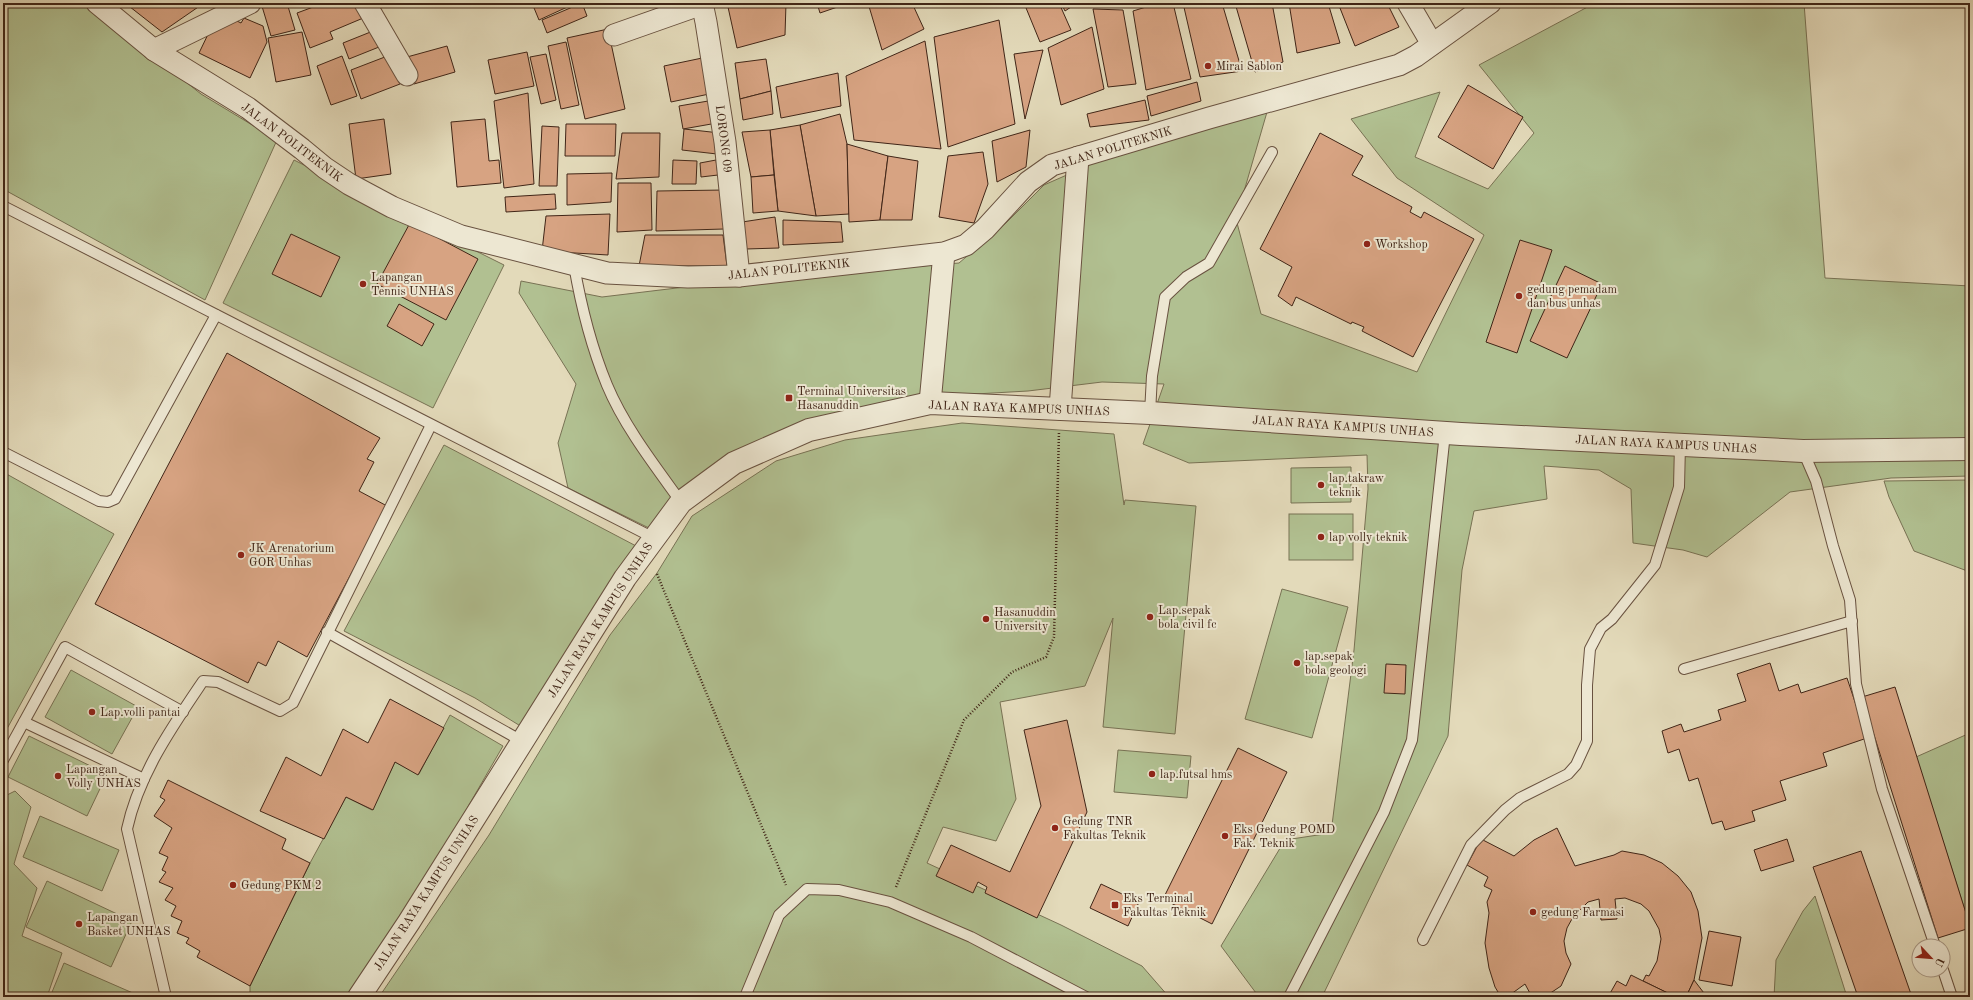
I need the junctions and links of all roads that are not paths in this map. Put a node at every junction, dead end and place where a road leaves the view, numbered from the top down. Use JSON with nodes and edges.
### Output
{"nodes":[{"id":1,"x":97,"y":3,"type":"edge"},
{"id":2,"x":250,"y":3,"type":"edge"},
{"id":3,"x":366,"y":3,"type":"edge"},
{"id":4,"x":1408,"y":3,"type":"edge"},
{"id":5,"x":1490,"y":3,"type":"edge"},
{"id":6,"x":702,"y":4,"type":"edge"},
{"id":7,"x":614,"y":35,"type":"dead end"},
{"id":8,"x":1432,"y":44,"type":"junction"},
{"id":9,"x":154,"y":50,"type":"junction"},
{"id":10,"x":407,"y":75,"type":"dead end"},
{"id":11,"x":1272,"y":152,"type":"dead end"},
{"id":12,"x":1078,"y":157,"type":"junction"},
{"id":13,"x":3,"y":206,"type":"edge"},
{"id":14,"x":944,"y":253,"type":"junction"},
{"id":15,"x":574,"y":265,"type":"junction"},
{"id":16,"x":739,"y":276,"type":"junction"},
{"id":17,"x":216,"y":315,"type":"junction"},
{"id":18,"x":930,"y":403,"type":"junction"},
{"id":19,"x":1060,"y":409,"type":"junction"},
{"id":20,"x":1150,"y":413,"type":"junction"},
{"id":21,"x":431,"y":425,"type":"junction"},
{"id":22,"x":1445,"y":433,"type":"junction"},
{"id":23,"x":1680,"y":444,"type":"junction"},
{"id":24,"x":1970,"y":449,"type":"edge"},
{"id":25,"x":1803,"y":451,"type":"junction"},
{"id":26,"x":3,"y":452,"type":"edge"},
{"id":27,"x":681,"y":502,"type":"junction"},
{"id":28,"x":650,"y":543,"type":"junction"},
{"id":29,"x":1852,"y":621,"type":"junction"},
{"id":30,"x":327,"y":632,"type":"junction"},
{"id":31,"x":1684,"y":669,"type":"dead end"},
{"id":32,"x":183,"y":712,"type":"junction"},
{"id":33,"x":24,"y":722,"type":"junction"},
{"id":34,"x":522,"y":741,"type":"junction"},
{"id":35,"x":3,"y":760,"type":"edge"},
{"id":36,"x":144,"y":778,"type":"junction"},
{"id":37,"x":1932,"y":938,"type":"edge"},
{"id":38,"x":1423,"y":940,"type":"dead end"},
{"id":39,"x":1946,"y":978,"type":"edge"},
{"id":40,"x":166,"y":997,"type":"edge"},
{"id":41,"x":359,"y":997,"type":"edge"},
{"id":42,"x":745,"y":997,"type":"edge"},
{"id":43,"x":1086,"y":997,"type":"edge"},
{"id":44,"x":1290,"y":997,"type":"edge"},
{"id":45,"x":1952,"y":997,"type":"edge"}],
"edges":[{"from":1,"to":9,"type":"street","name":"JALAN POLITEKNIK"},
{"from":2,"to":9,"type":"street"},
{"from":3,"to":10,"type":"street"},
{"from":4,"to":8,"type":"street"},
{"from":5,"to":8,"type":"street","name":"JALAN POLITEKNIK"},
{"from":6,"to":7,"type":"street"},
{"from":6,"to":16,"type":"street","name":"LORONG 09"},
{"from":8,"to":12,"type":"street","name":"JALAN POLITEKNIK"},
{"from":9,"to":15,"type":"street","name":"JALAN POLITEKNIK"},
{"from":11,"to":20,"type":"lane"},
{"from":12,"to":14,"type":"street","name":"JALAN POLITEKNIK"},
{"from":12,"to":19,"type":"street"},
{"from":13,"to":17,"type":"lane"},
{"from":14,"to":16,"type":"street","name":"JALAN POLITEKNIK"},
{"from":14,"to":18,"type":"street"},
{"from":15,"to":16,"type":"street","name":"JALAN POLITEKNIK"},
{"from":15,"to":27,"type":"lane"},
{"from":17,"to":21,"type":"lane"},
{"from":17,"to":26,"type":"lane"},
{"from":18,"to":19,"type":"street","name":"JALAN RAYA KAMPUS UNHAS"},
{"from":18,"to":27,"type":"street","name":"JALAN RAYA KAMPUS UNHAS"},
{"from":19,"to":20,"type":"street","name":"JALAN RAYA KAMPUS UNHAS"},
{"from":20,"to":22,"type":"street","name":"JALAN RAYA KAMPUS UNHAS"},
{"from":21,"to":28,"type":"lane"},
{"from":21,"to":30,"type":"lane"},
{"from":22,"to":23,"type":"street","name":"JALAN RAYA KAMPUS UNHAS"},
{"from":22,"to":44,"type":"lane"},
{"from":23,"to":25,"type":"street","name":"JALAN RAYA KAMPUS UNHAS"},
{"from":23,"to":38,"type":"lane"},
{"from":24,"to":25,"type":"street","name":"JALAN RAYA KAMPUS UNHAS"},
{"from":25,"to":29,"type":"lane"},
{"from":27,"to":28,"type":"street","name":"JALAN RAYA KAMPUS UNHAS"},
{"from":28,"to":34,"type":"street","name":"JALAN RAYA KAMPUS UNHAS"},
{"from":29,"to":31,"type":"lane"},
{"from":29,"to":37,"type":"lane"},
{"from":30,"to":32,"type":"lane"},
{"from":30,"to":34,"type":"lane"},
{"from":32,"to":33,"type":"lane"},
{"from":32,"to":36,"type":"lane"},
{"from":33,"to":35,"type":"lane"},
{"from":33,"to":36,"type":"lane"},
{"from":34,"to":41,"type":"street","name":"JALAN RAYA KAMPUS UNHAS"},
{"from":36,"to":40,"type":"lane"},
{"from":39,"to":45,"type":"lane"},
{"from":42,"to":43,"type":"lane"}]}
